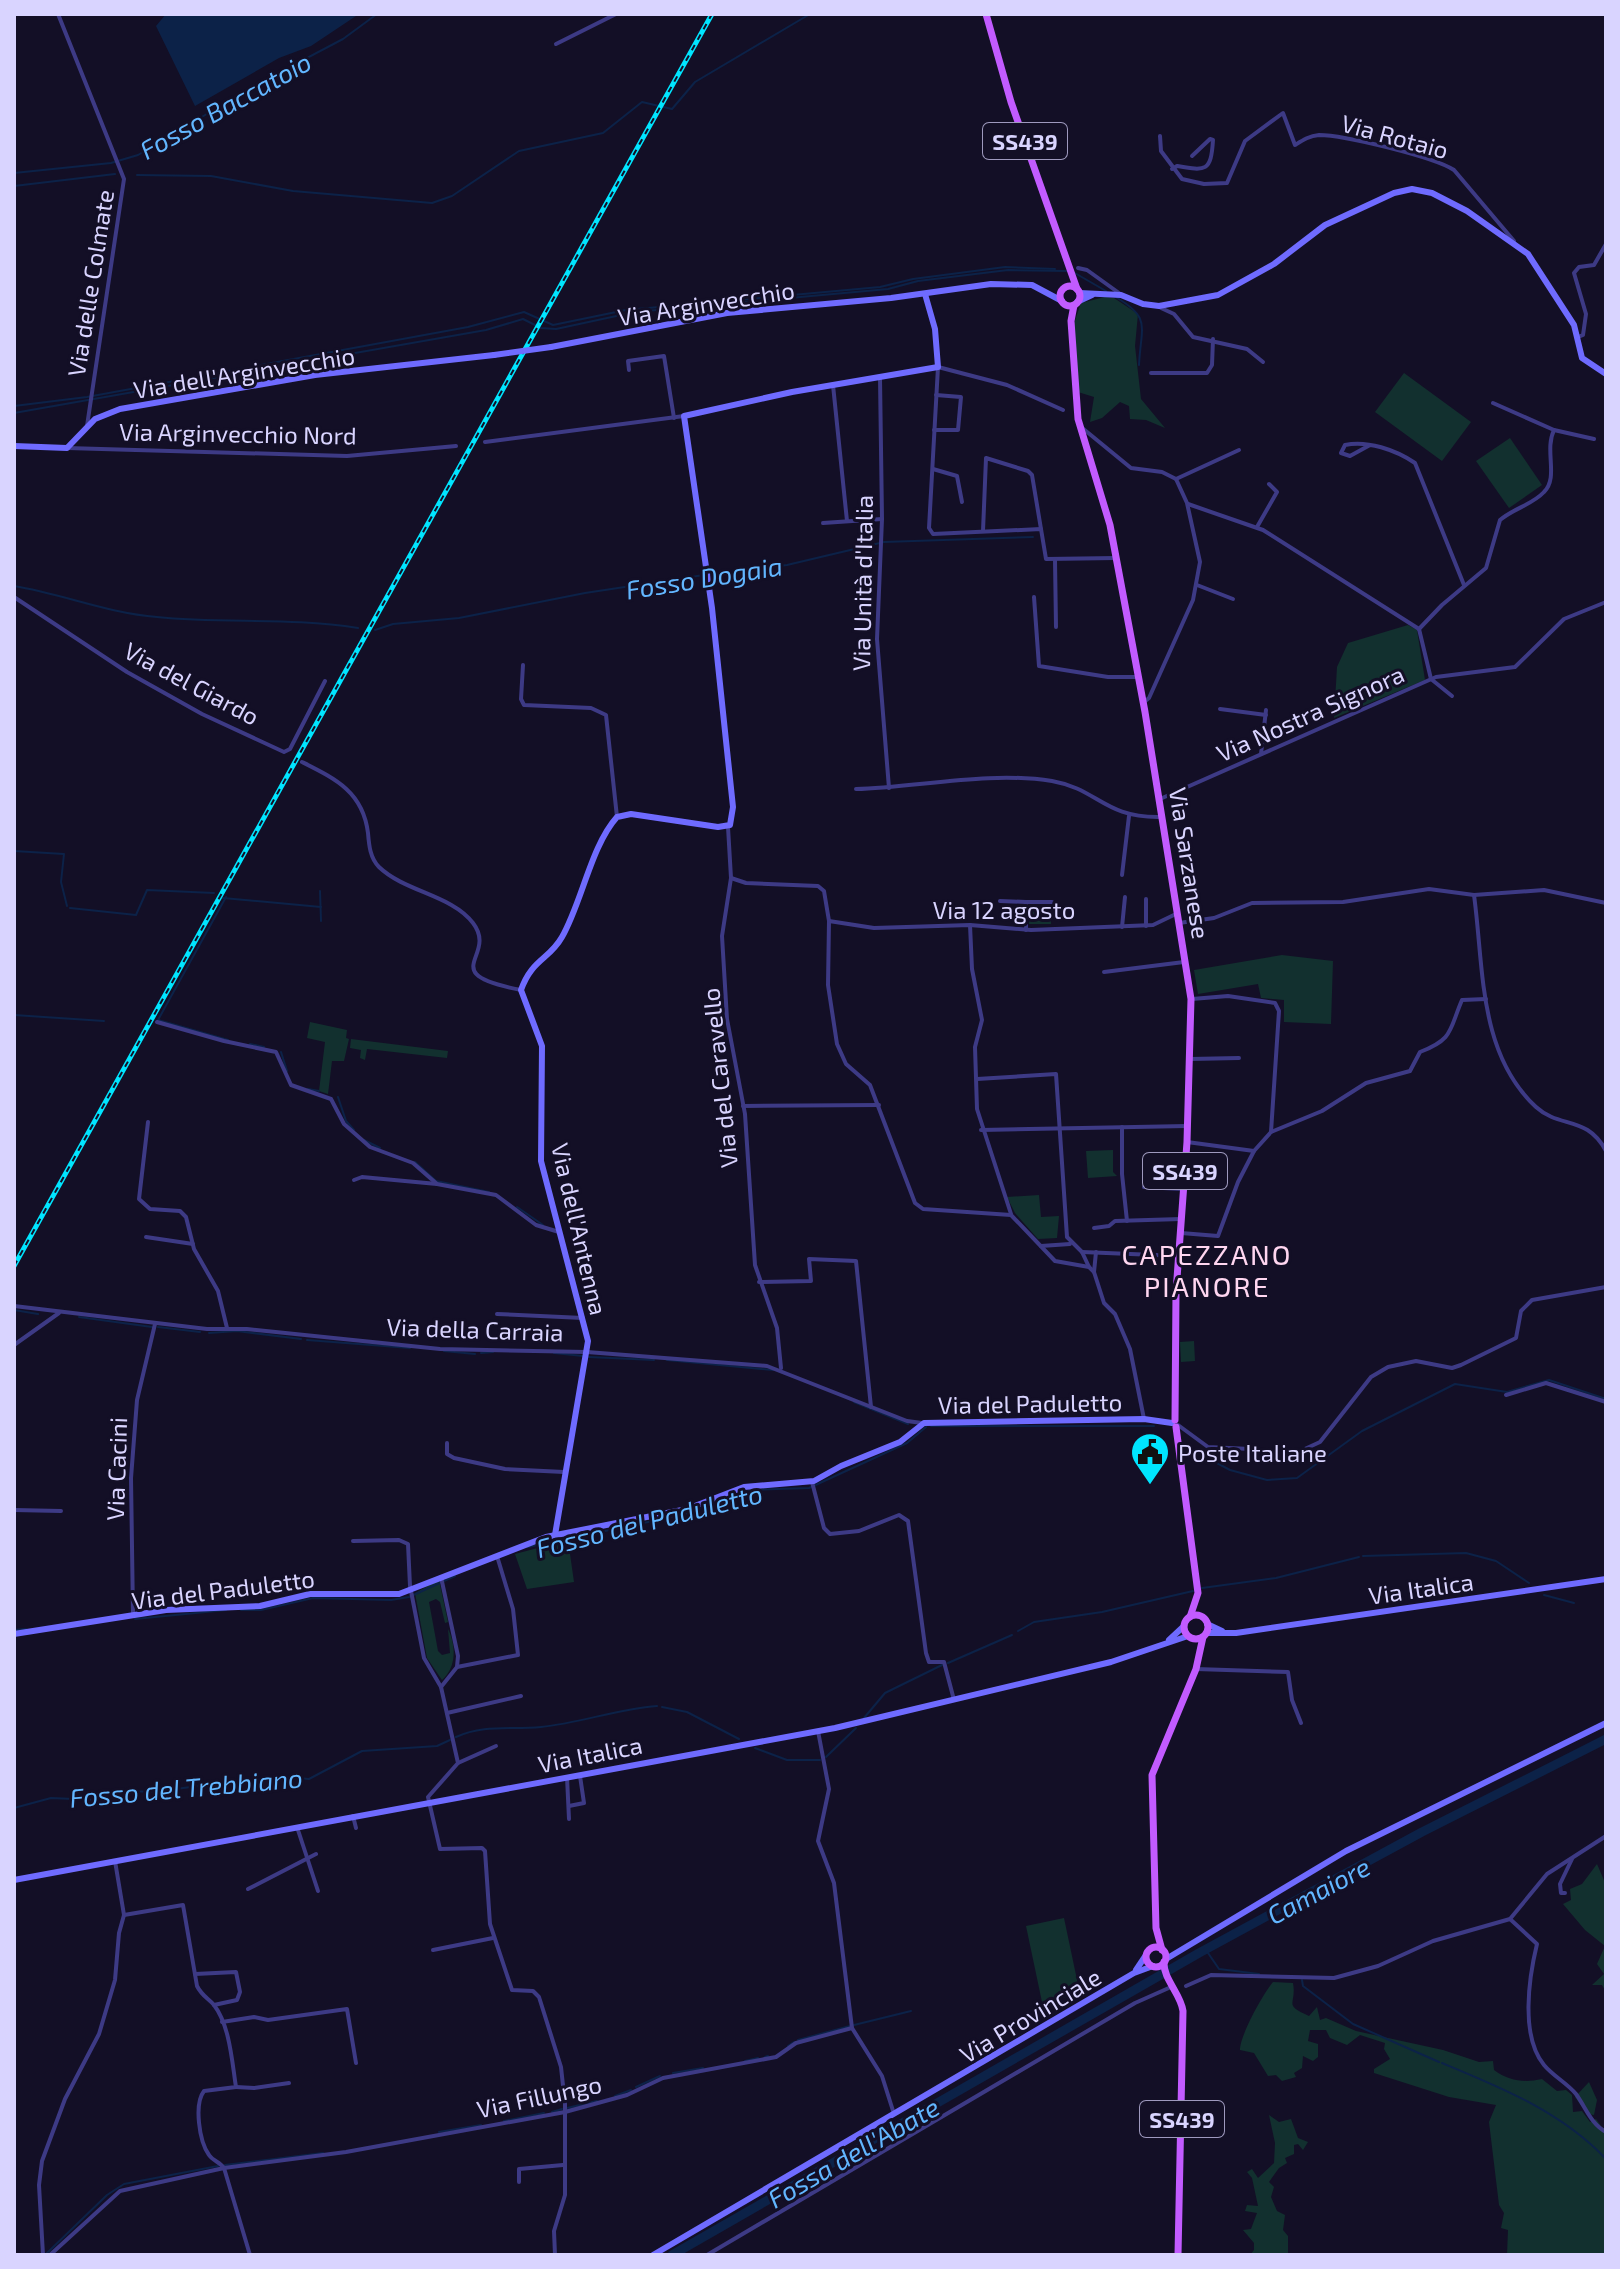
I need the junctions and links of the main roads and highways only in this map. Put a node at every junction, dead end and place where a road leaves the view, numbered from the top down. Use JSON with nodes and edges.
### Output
{"nodes":[{"id":1,"x":986,"y":14,"type":"edge"},
{"id":2,"x":1069,"y":270,"type":"junction"},
{"id":3,"x":1064,"y":289,"type":"junction"},
{"id":4,"x":1047,"y":291,"type":"junction"},
{"id":5,"x":1078,"y":291,"type":"junction"},
{"id":6,"x":925,"y":294,"type":"junction"},
{"id":7,"x":1093,"y":294,"type":"junction"},
{"id":8,"x":1070,"y":303,"type":"junction"},
{"id":9,"x":494,"y":355,"type":"joint"},
{"id":10,"x":1606,"y":374,"type":"edge"},
{"id":11,"x":14,"y":446,"type":"edge"},
{"id":12,"x":1175,"y":1424,"type":"junction"},
{"id":13,"x":555,"y":1535,"type":"junction"},
{"id":14,"x":1606,"y":1579,"type":"edge"},
{"id":15,"x":1198,"y":1598,"type":"junction"},
{"id":16,"x":1190,"y":1617,"type":"junction"},
{"id":17,"x":1201,"y":1617,"type":"junction"},
{"id":18,"x":1184,"y":1626,"type":"junction"},
{"id":19,"x":1206,"y":1631,"type":"junction"},
{"id":20,"x":14,"y":1634,"type":"edge"},
{"id":21,"x":1190,"y":1637,"type":"junction"},
{"id":22,"x":1167,"y":1643,"type":"junction"},
{"id":23,"x":1201,"y":1654,"type":"junction"},
{"id":24,"x":1606,"y":1723,"type":"edge"},
{"id":25,"x":14,"y":1880,"type":"edge"},
{"id":26,"x":1156,"y":1928,"type":"junction"},
{"id":27,"x":1148,"y":1952,"type":"junction"},
{"id":28,"x":1161,"y":1961,"type":"junction"},
{"id":29,"x":1134,"y":1973,"type":"junction"},
{"id":30,"x":653,"y":2255,"type":"edge"},
{"id":31,"x":1178,"y":2255,"type":"edge"}],
"edges":[{"from":1,"to":2,"type":"main road","number":"SS439"},
{"from":2,"to":3,"type":"main road","number":"SS439"},
{"from":2,"to":5,"type":"main road","number":"SS439"},
{"from":3,"to":4,"type":"main road"},
{"from":3,"to":5,"type":"main road"},
{"from":3,"to":8,"type":"main road","number":"SS439"},
{"from":4,"to":6,"type":"main road","name":"Via Arginvecchio"},
{"from":4,"to":8,"type":"main road"},
{"from":5,"to":7,"type":"main road","name":"Via Rotaio"},
{"from":5,"to":8,"type":"main road","number":"SS439"},
{"from":6,"to":9,"type":"main road","name":"Via Arginvecchio","bridge":true},
{"from":6,"to":13,"type":"main road","name":"Via dell'Antenna"},
{"from":7,"to":8,"type":"main road"},
{"from":7,"to":10,"type":"main road","name":"Via Rotaio"},
{"from":8,"to":12,"type":"main road","name":"Via Sarzanese","number":"SS439"},
{"from":9,"to":11,"type":"main road","name":"Via dell'Arginvecchio"},
{"from":12,"to":13,"type":"main road","name":"Via del Paduletto"},
{"from":12,"to":15,"type":"main road","name":"Via Sarzanese","number":"SS439"},
{"from":13,"to":20,"type":"main road","name":"Via del Paduletto"},
{"from":14,"to":19,"type":"main road","name":"Via Italica"},
{"from":15,"to":16,"type":"main road"},
{"from":15,"to":17,"type":"main road","number":"SS439"},
{"from":16,"to":17,"type":"main road"},
{"from":16,"to":18,"type":"main road"},
{"from":17,"to":19,"type":"main road"},
{"from":18,"to":21,"type":"main road"},
{"from":18,"to":22,"type":"main road","name":"Via Italica"},
{"from":19,"to":21,"type":"main road"},
{"from":19,"to":23,"type":"main road","number":"SS439"},
{"from":21,"to":22,"type":"main road","name":"Via Italica"},
{"from":21,"to":23,"type":"main road"},
{"from":22,"to":25,"type":"main road","name":"Via Italica"},
{"from":23,"to":26,"type":"main road","number":"SS439"},
{"from":24,"to":28,"type":"main road","name":"Via Provinciale"},
{"from":26,"to":27,"type":"main road"},
{"from":26,"to":28,"type":"main road","number":"SS439"},
{"from":27,"to":28,"type":"main road"},
{"from":27,"to":28,"type":"main road"},
{"from":27,"to":29,"type":"main road","name":"Via Provinciale"},
{"from":28,"to":29,"type":"main road","name":"Via Provinciale"},
{"from":28,"to":31,"type":"main road","number":"SS439"},
{"from":29,"to":30,"type":"main road","name":"Via Provinciale"}]}
